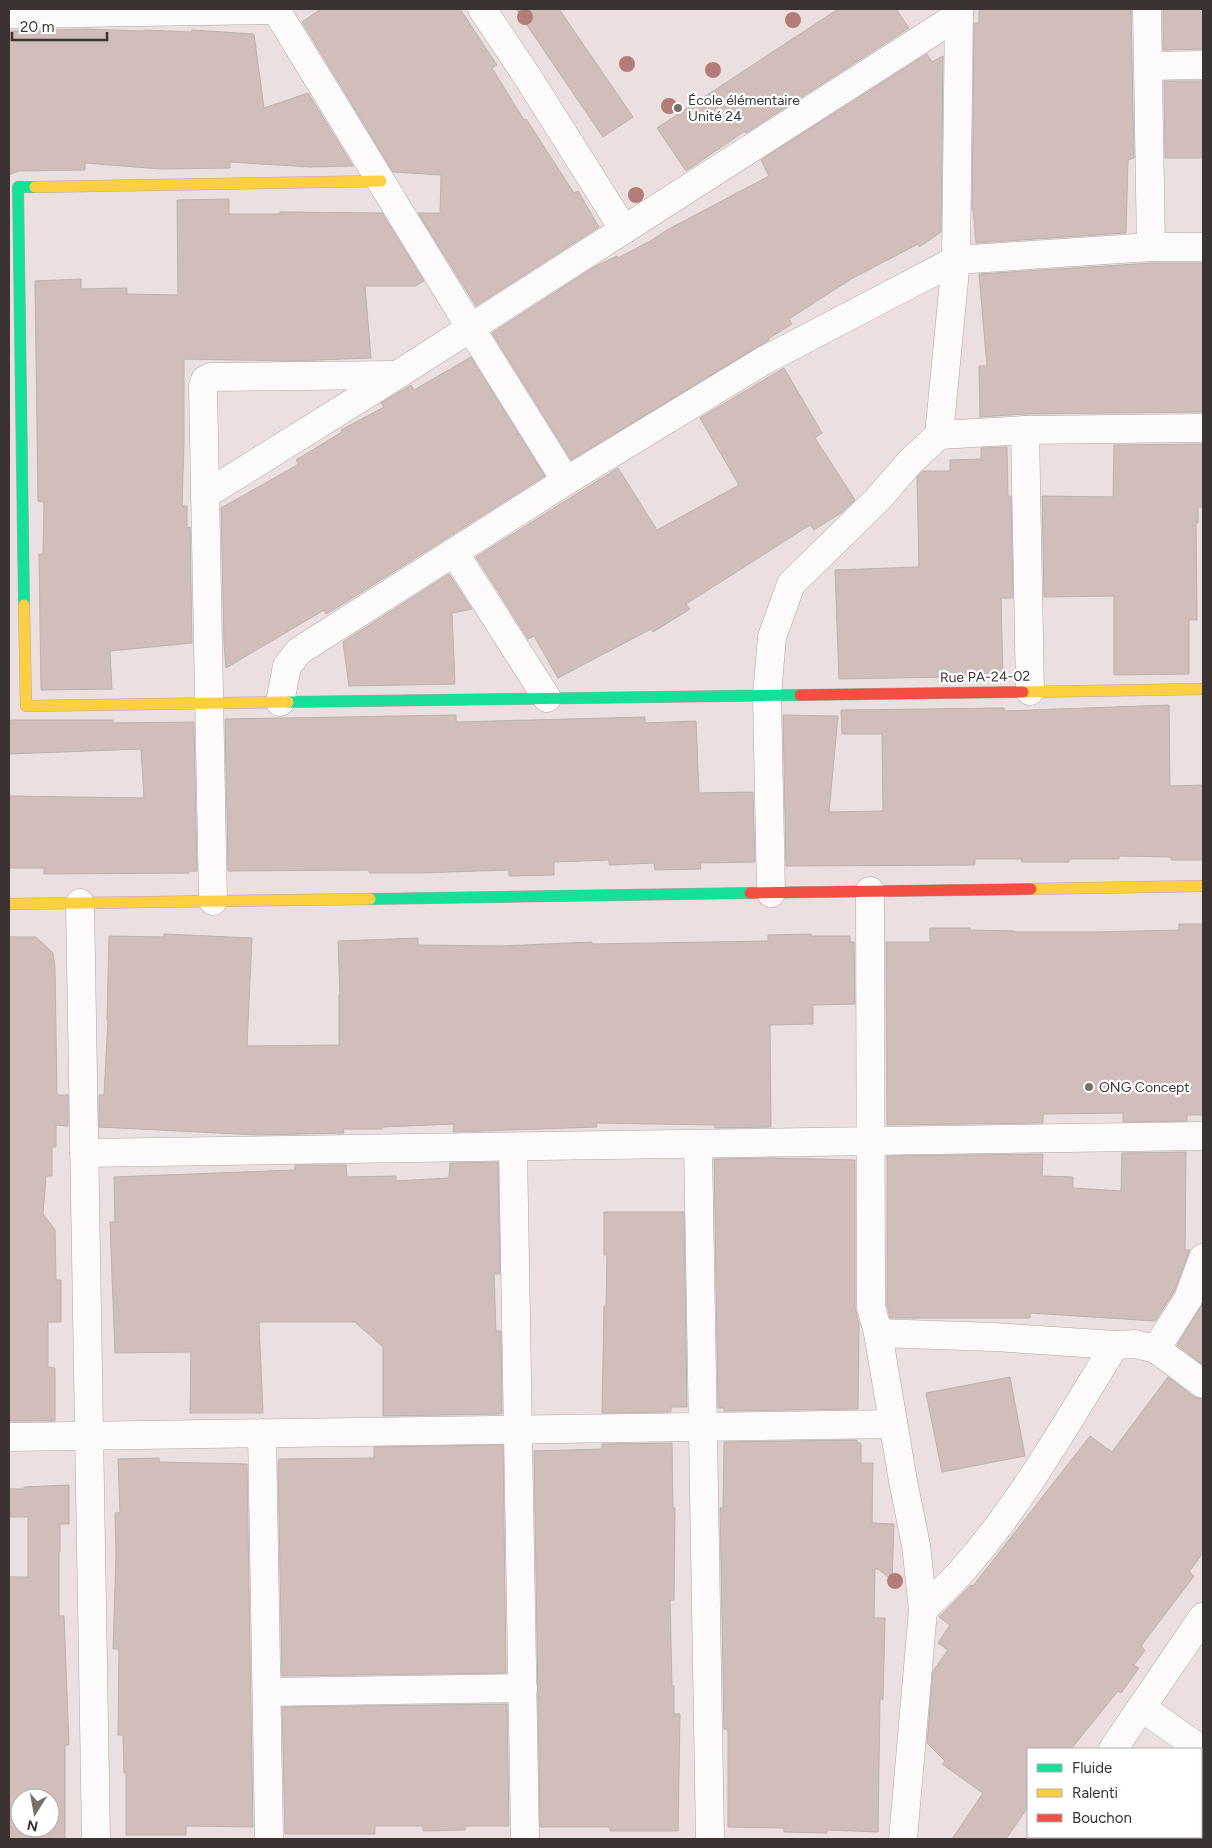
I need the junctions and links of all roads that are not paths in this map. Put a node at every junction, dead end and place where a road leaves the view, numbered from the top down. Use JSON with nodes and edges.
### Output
{"nodes":[{"id":1,"x":277,"y":9,"type":"edge"},
{"id":2,"x":482,"y":9,"type":"edge"},
{"id":3,"x":1147,"y":9,"type":"edge"},
{"id":4,"x":959,"y":12,"type":"edge"},
{"id":5,"x":9,"y":14,"type":"edge"},
{"id":6,"x":1203,"y":65,"type":"edge"},
{"id":7,"x":1148,"y":66,"type":"junction"},
{"id":8,"x":381,"y":181,"type":"junction"},
{"id":9,"x":624,"y":230,"type":"junction"},
{"id":10,"x":1151,"y":247,"type":"junction"},
{"id":11,"x":1203,"y":247,"type":"edge"},
{"id":12,"x":956,"y":260,"type":"junction"},
{"id":13,"x":470,"y":327,"type":"junction"},
{"id":14,"x":396,"y":375,"type":"junction"},
{"id":15,"x":1203,"y":428,"type":"edge"},
{"id":16,"x":1025,"y":430,"type":"junction"},
{"id":17,"x":939,"y":435,"type":"junction"},
{"id":18,"x":15,"y":473,"type":"edge"},
{"id":19,"x":566,"y":481,"type":"junction"},
{"id":20,"x":205,"y":495,"type":"junction"},
{"id":21,"x":454,"y":552,"type":"junction"},
{"id":22,"x":1203,"y":689,"type":"edge"},
{"id":23,"x":1030,"y":691,"type":"junction"},
{"id":24,"x":768,"y":695,"type":"junction"},
{"id":25,"x":547,"y":698,"type":"junction"},
{"id":26,"x":280,"y":702,"type":"junction"},
{"id":27,"x":209,"y":704,"type":"junction"},
{"id":28,"x":1203,"y":886,"type":"edge"},
{"id":29,"x":870,"y":891,"type":"junction"},
{"id":30,"x":771,"y":893,"type":"junction"},
{"id":31,"x":213,"y":901,"type":"junction"},
{"id":32,"x":80,"y":903,"type":"junction"},
{"id":33,"x":9,"y":904,"type":"edge"},
{"id":34,"x":1203,"y":1136,"type":"edge"},
{"id":35,"x":870,"y":1141,"type":"junction"},
{"id":36,"x":698,"y":1144,"type":"junction"},
{"id":37,"x":513,"y":1148,"type":"junction"},
{"id":38,"x":84,"y":1153,"type":"junction"},
{"id":39,"x":1203,"y":1258,"type":"edge"},
{"id":40,"x":878,"y":1333,"type":"junction"},
{"id":41,"x":1115,"y":1345,"type":"junction"},
{"id":42,"x":1156,"y":1349,"type":"junction"},
{"id":43,"x":1203,"y":1384,"type":"edge"},
{"id":44,"x":893,"y":1424,"type":"junction"},
{"id":45,"x":702,"y":1426,"type":"junction"},
{"id":46,"x":518,"y":1430,"type":"junction"},
{"id":47,"x":262,"y":1433,"type":"junction"},
{"id":48,"x":89,"y":1436,"type":"junction"},
{"id":49,"x":9,"y":1437,"type":"edge"},
{"id":50,"x":923,"y":1610,"type":"junction"},
{"id":51,"x":1203,"y":1617,"type":"edge"},
{"id":52,"x":523,"y":1688,"type":"junction"},
{"id":53,"x":267,"y":1692,"type":"junction"},
{"id":54,"x":1142,"y":1707,"type":"junction"},
{"id":55,"x":1114,"y":1748,"type":"edge"},
{"id":56,"x":1199,"y":1748,"type":"edge"},
{"id":57,"x":96,"y":1839,"type":"edge"},
{"id":58,"x":269,"y":1839,"type":"edge"},
{"id":59,"x":525,"y":1839,"type":"edge"},
{"id":60,"x":710,"y":1839,"type":"edge"},
{"id":61,"x":903,"y":1839,"type":"edge"}],
"edges":[{"from":1,"to":5,"type":"street"},
{"from":1,"to":8,"type":"street"},
{"from":2,"to":9,"type":"street"},
{"from":3,"to":7,"type":"street"},
{"from":4,"to":9,"type":"street"},
{"from":4,"to":12,"type":"street"},
{"from":6,"to":7,"type":"street"},
{"from":7,"to":10,"type":"street"},
{"from":8,"to":13,"type":"street"},
{"from":8,"to":18,"type":"street"},
{"from":9,"to":13,"type":"street"},
{"from":10,"to":11,"type":"street"},
{"from":10,"to":12,"type":"street"},
{"from":12,"to":17,"type":"street"},
{"from":12,"to":19,"type":"street"},
{"from":13,"to":14,"type":"street"},
{"from":13,"to":19,"type":"street"},
{"from":14,"to":20,"type":"street"},
{"from":14,"to":20,"type":"street"},
{"from":15,"to":16,"type":"street"},
{"from":16,"to":17,"type":"street"},
{"from":16,"to":23,"type":"street"},
{"from":17,"to":24,"type":"street"},
{"from":18,"to":27,"type":"street","name":"Rue PA-24-02"},
{"from":19,"to":21,"type":"street"},
{"from":20,"to":27,"type":"street"},
{"from":21,"to":25,"type":"street"},
{"from":21,"to":26,"type":"street"},
{"from":22,"to":23,"type":"street","name":"Rue PA-24-02"},
{"from":23,"to":24,"type":"street","name":"Rue PA-24-02"},
{"from":24,"to":25,"type":"street","name":"Rue PA-24-02"},
{"from":24,"to":30,"type":"street"},
{"from":25,"to":26,"type":"street","name":"Rue PA-24-02"},
{"from":26,"to":27,"type":"street","name":"Rue PA-24-02"},
{"from":27,"to":31,"type":"street"},
{"from":28,"to":29,"type":"street"},
{"from":29,"to":30,"type":"street"},
{"from":29,"to":35,"type":"street"},
{"from":30,"to":31,"type":"street"},
{"from":31,"to":32,"type":"street"},
{"from":32,"to":33,"type":"street"},
{"from":32,"to":38,"type":"street"},
{"from":34,"to":35,"type":"street"},
{"from":35,"to":36,"type":"street"},
{"from":35,"to":40,"type":"street"},
{"from":36,"to":37,"type":"street"},
{"from":36,"to":45,"type":"street"},
{"from":37,"to":38,"type":"street"},
{"from":37,"to":46,"type":"street"},
{"from":38,"to":48,"type":"street"},
{"from":39,"to":42,"type":"street"},
{"from":40,"to":41,"type":"street"},
{"from":40,"to":44,"type":"street"},
{"from":41,"to":42,"type":"street"},
{"from":41,"to":50,"type":"street"},
{"from":42,"to":43,"type":"street"},
{"from":44,"to":45,"type":"street"},
{"from":44,"to":50,"type":"street"},
{"from":45,"to":46,"type":"street"},
{"from":45,"to":60,"type":"street"},
{"from":46,"to":47,"type":"street"},
{"from":46,"to":52,"type":"street"},
{"from":47,"to":48,"type":"street"},
{"from":47,"to":53,"type":"street"},
{"from":48,"to":49,"type":"street"},
{"from":48,"to":57,"type":"street"},
{"from":50,"to":61,"type":"street"},
{"from":51,"to":54,"type":"street"},
{"from":52,"to":53,"type":"street"},
{"from":52,"to":59,"type":"street"},
{"from":53,"to":58,"type":"street"},
{"from":54,"to":55,"type":"street"},
{"from":54,"to":56,"type":"street"}]}
